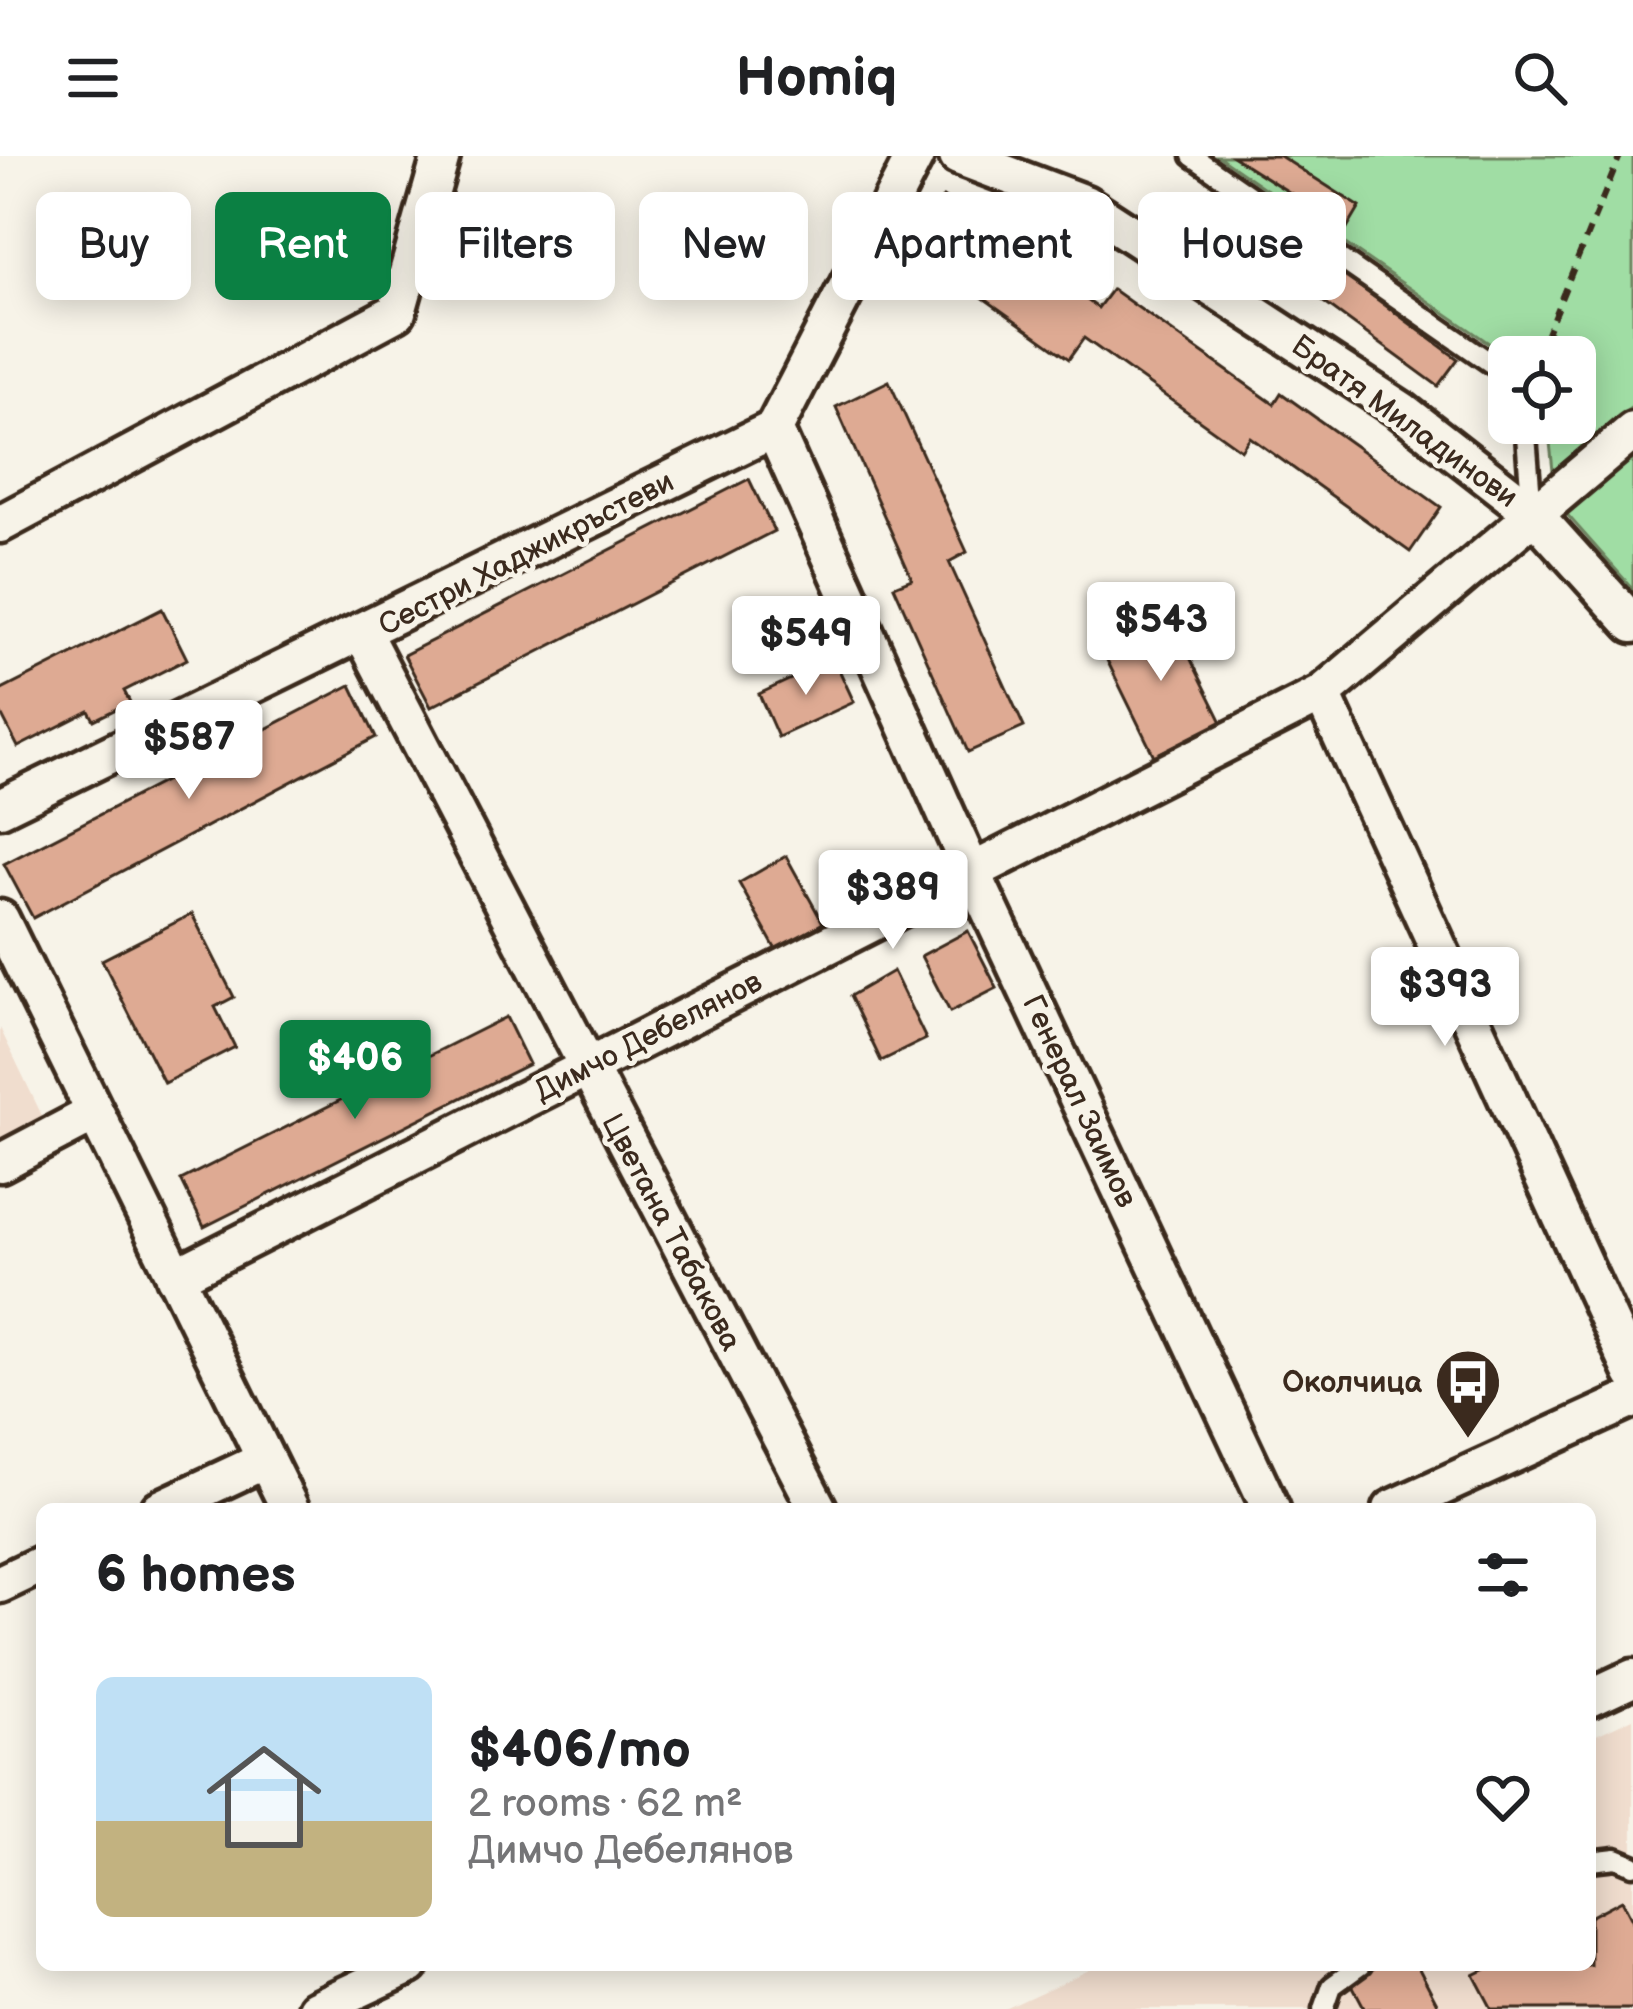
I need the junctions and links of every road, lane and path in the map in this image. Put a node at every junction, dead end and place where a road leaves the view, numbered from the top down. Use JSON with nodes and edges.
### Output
{"nodes":[{"id":1,"x":441,"y":156,"type":"edge"},
{"id":2,"x":915,"y":156,"type":"edge"},
{"id":3,"x":958,"y":156,"type":"edge"},
{"id":4,"x":1192,"y":156,"type":"edge"},
{"id":5,"x":1620,"y":156,"type":"edge"},
{"id":6,"x":1547,"y":336,"type":"edge"},
{"id":7,"x":1488,"y":361,"type":"edge"},
{"id":8,"x":774,"y":429,"type":"junction"},
{"id":9,"x":1633,"y":431,"type":"edge"},
{"id":10,"x":1527,"y":444,"type":"edge"},
{"id":11,"x":1532,"y":512,"type":"junction"},
{"id":12,"x":0,"y":524,"type":"edge"},
{"id":13,"x":1633,"y":624,"type":"edge"},
{"id":14,"x":363,"y":634,"type":"junction"},
{"id":15,"x":1322,"y":694,"type":"junction"},
{"id":16,"x":0,"y":808,"type":"edge"},
{"id":17,"x":972,"y":872,"type":"junction"},
{"id":18,"x":0,"y":919,"type":"edge"},
{"id":19,"x":586,"y":1068,"type":"junction"},
{"id":20,"x":95,"y":1113,"type":"junction"},
{"id":21,"x":0,"y":1163,"type":"edge"},
{"id":22,"x":175,"y":1277,"type":"junction"},
{"id":23,"x":1633,"y":1373,"type":"edge"},
{"id":24,"x":1633,"y":1399,"type":"edge"},
{"id":25,"x":266,"y":1460,"type":"junction"},
{"id":26,"x":173,"y":1503,"type":"edge"},
{"id":27,"x":287,"y":1503,"type":"edge"},
{"id":28,"x":815,"y":1503,"type":"edge"},
{"id":29,"x":1268,"y":1503,"type":"edge"},
{"id":30,"x":1406,"y":1503,"type":"edge"},
{"id":31,"x":36,"y":1567,"type":"edge"},
{"id":32,"x":0,"y":1584,"type":"edge"},
{"id":33,"x":1633,"y":1678,"type":"edge"},
{"id":34,"x":1596,"y":1694,"type":"edge"},
{"id":35,"x":1596,"y":1861,"type":"edge"},
{"id":36,"x":1633,"y":1865,"type":"edge"},
{"id":37,"x":397,"y":1971,"type":"edge"},
{"id":38,"x":1352,"y":1971,"type":"edge"},
{"id":39,"x":316,"y":2009,"type":"edge"},
{"id":40,"x":1324,"y":2009,"type":"edge"}],
"edges":[{"from":1,"to":12,"type":"street"},
{"from":2,"to":8,"type":"street"},
{"from":3,"to":11,"type":"street","name":"Братя Миладинови"},
{"from":4,"to":7,"type":"lane"},
{"from":5,"to":6,"type":"path"},
{"from":8,"to":14,"type":"street","name":"Сестри Хаджикръстеви"},
{"from":8,"to":17,"type":"street","name":"Генерал Заимов"},
{"from":9,"to":11,"type":"street","name":"Димчо Дебелянов"},
{"from":10,"to":11,"type":"lane"},
{"from":11,"to":13,"type":"street","name":"Братя Миладинови"},
{"from":11,"to":15,"type":"street","name":"Димчо Дебелянов"},
{"from":14,"to":16,"type":"street","name":"Сестри Хаджикръстеви"},
{"from":14,"to":19,"type":"street","name":"Цветана Табакова"},
{"from":15,"to":17,"type":"street","name":"Димчо Дебелянов"},
{"from":15,"to":23,"type":"street"},
{"from":17,"to":19,"type":"street","name":"Димчо Дебелянов"},
{"from":17,"to":29,"type":"street","name":"Генерал Заимов"},
{"from":18,"to":20,"type":"street"},
{"from":19,"to":22,"type":"street","name":"Димчо Дебелянов"},
{"from":19,"to":28,"type":"street","name":"Цветана Табакова"},
{"from":20,"to":21,"type":"street"},
{"from":20,"to":22,"type":"street"},
{"from":22,"to":25,"type":"street"},
{"from":24,"to":30,"type":"street"},
{"from":25,"to":26,"type":"street"},
{"from":25,"to":27,"type":"street"},
{"from":31,"to":32,"type":"street"},
{"from":33,"to":34,"type":"street"},
{"from":35,"to":36,"type":"lane"},
{"from":37,"to":39,"type":"street"},
{"from":38,"to":40,"type":"lane"}]}
